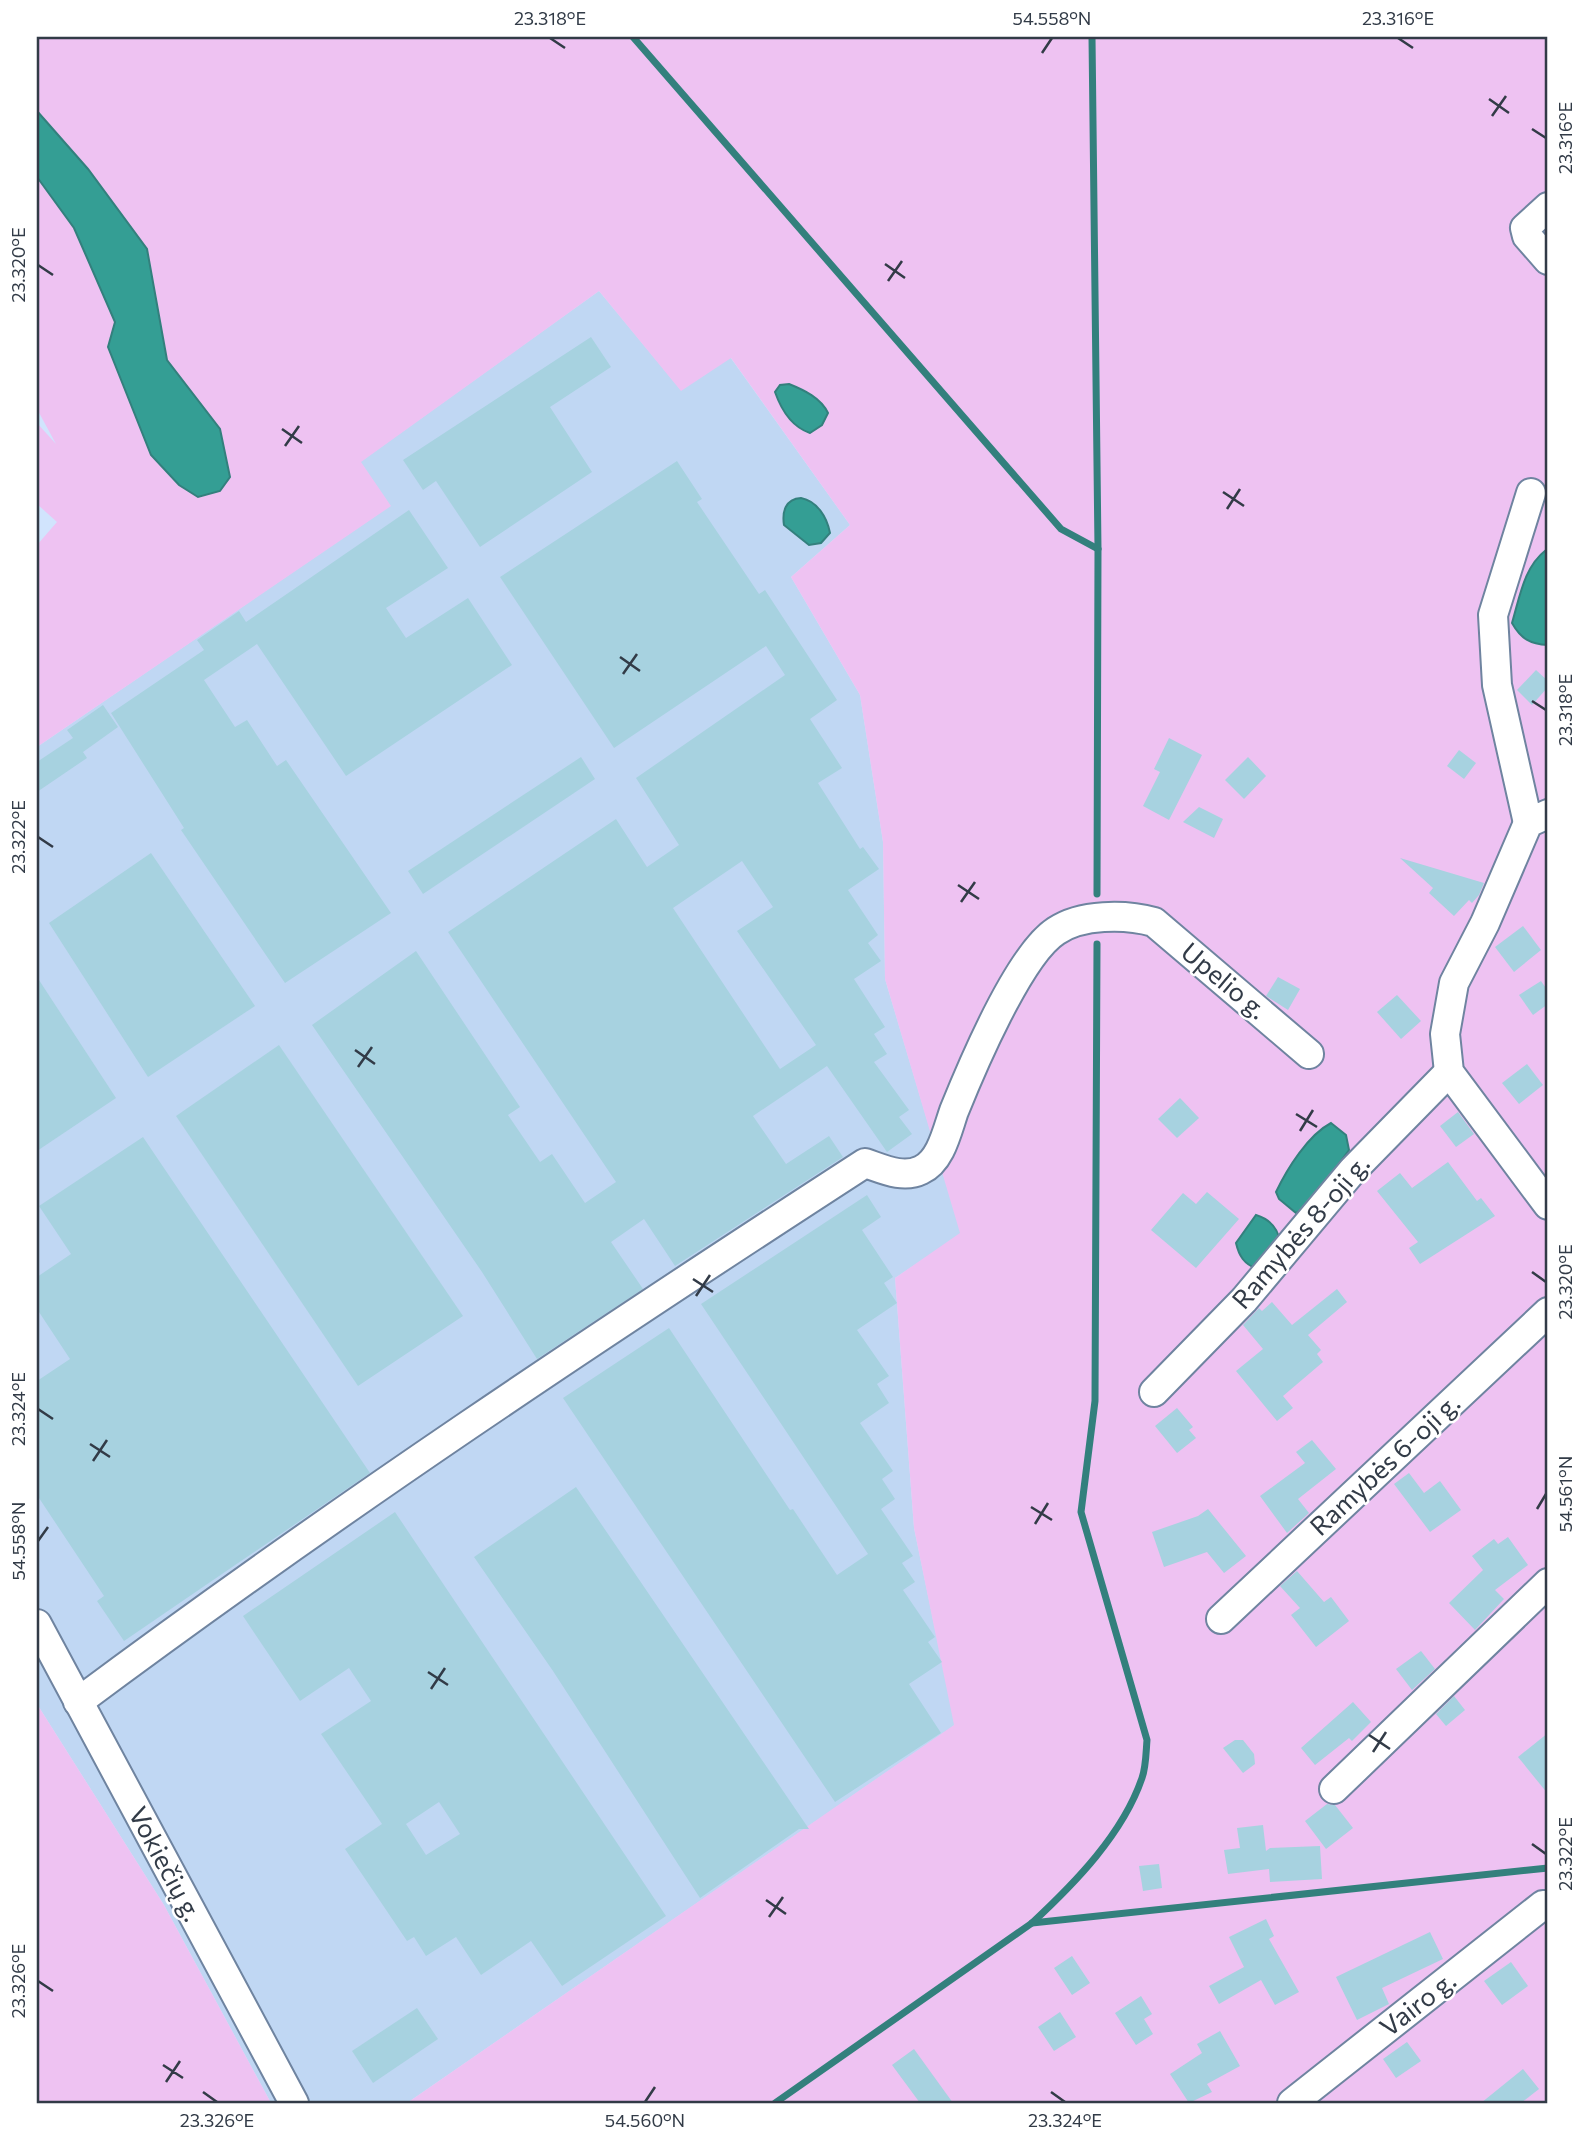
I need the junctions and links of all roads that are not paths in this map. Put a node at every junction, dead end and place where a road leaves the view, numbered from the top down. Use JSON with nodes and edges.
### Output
{"nodes":[{"id":1,"x":1548,"y":207,"type":"edge"},
{"id":2,"x":1548,"y":260,"type":"edge"},
{"id":3,"x":1531,"y":493,"type":"dead end"},
{"id":4,"x":1538,"y":819,"type":"edge"},
{"id":5,"x":1309,"y":1054,"type":"dead end"},
{"id":6,"x":1449,"y":1072,"type":"junction"},
{"id":7,"x":1548,"y":1205,"type":"edge"},
{"id":8,"x":1548,"y":1312,"type":"edge"},
{"id":9,"x":1154,"y":1392,"type":"dead end"},
{"id":10,"x":1548,"y":1583,"type":"edge"},
{"id":11,"x":1221,"y":1619,"type":"dead end"},
{"id":12,"x":37,"y":1624,"type":"edge"},
{"id":13,"x":78,"y":1702,"type":"junction"},
{"id":14,"x":1334,"y":1789,"type":"dead end"},
{"id":15,"x":1543,"y":1905,"type":"dead end"},
{"id":16,"x":294,"y":2103,"type":"edge"},
{"id":17,"x":1292,"y":2103,"type":"edge"}],
"edges":[{"from":1,"to":2,"type":"street"},
{"from":3,"to":4,"type":"street"},
{"from":4,"to":6,"type":"street"},
{"from":5,"to":13,"type":"street","name":"Upelio g."},
{"from":6,"to":7,"type":"street"},
{"from":6,"to":9,"type":"street","name":"Ramybės 8-oji g."},
{"from":8,"to":11,"type":"street","name":"Ramybės 6-oji g."},
{"from":10,"to":14,"type":"street"},
{"from":12,"to":13,"type":"street","name":"Vokiečių g."},
{"from":13,"to":16,"type":"street","name":"Vokiečių g."},
{"from":15,"to":17,"type":"street","name":"Vairo g."}]}
